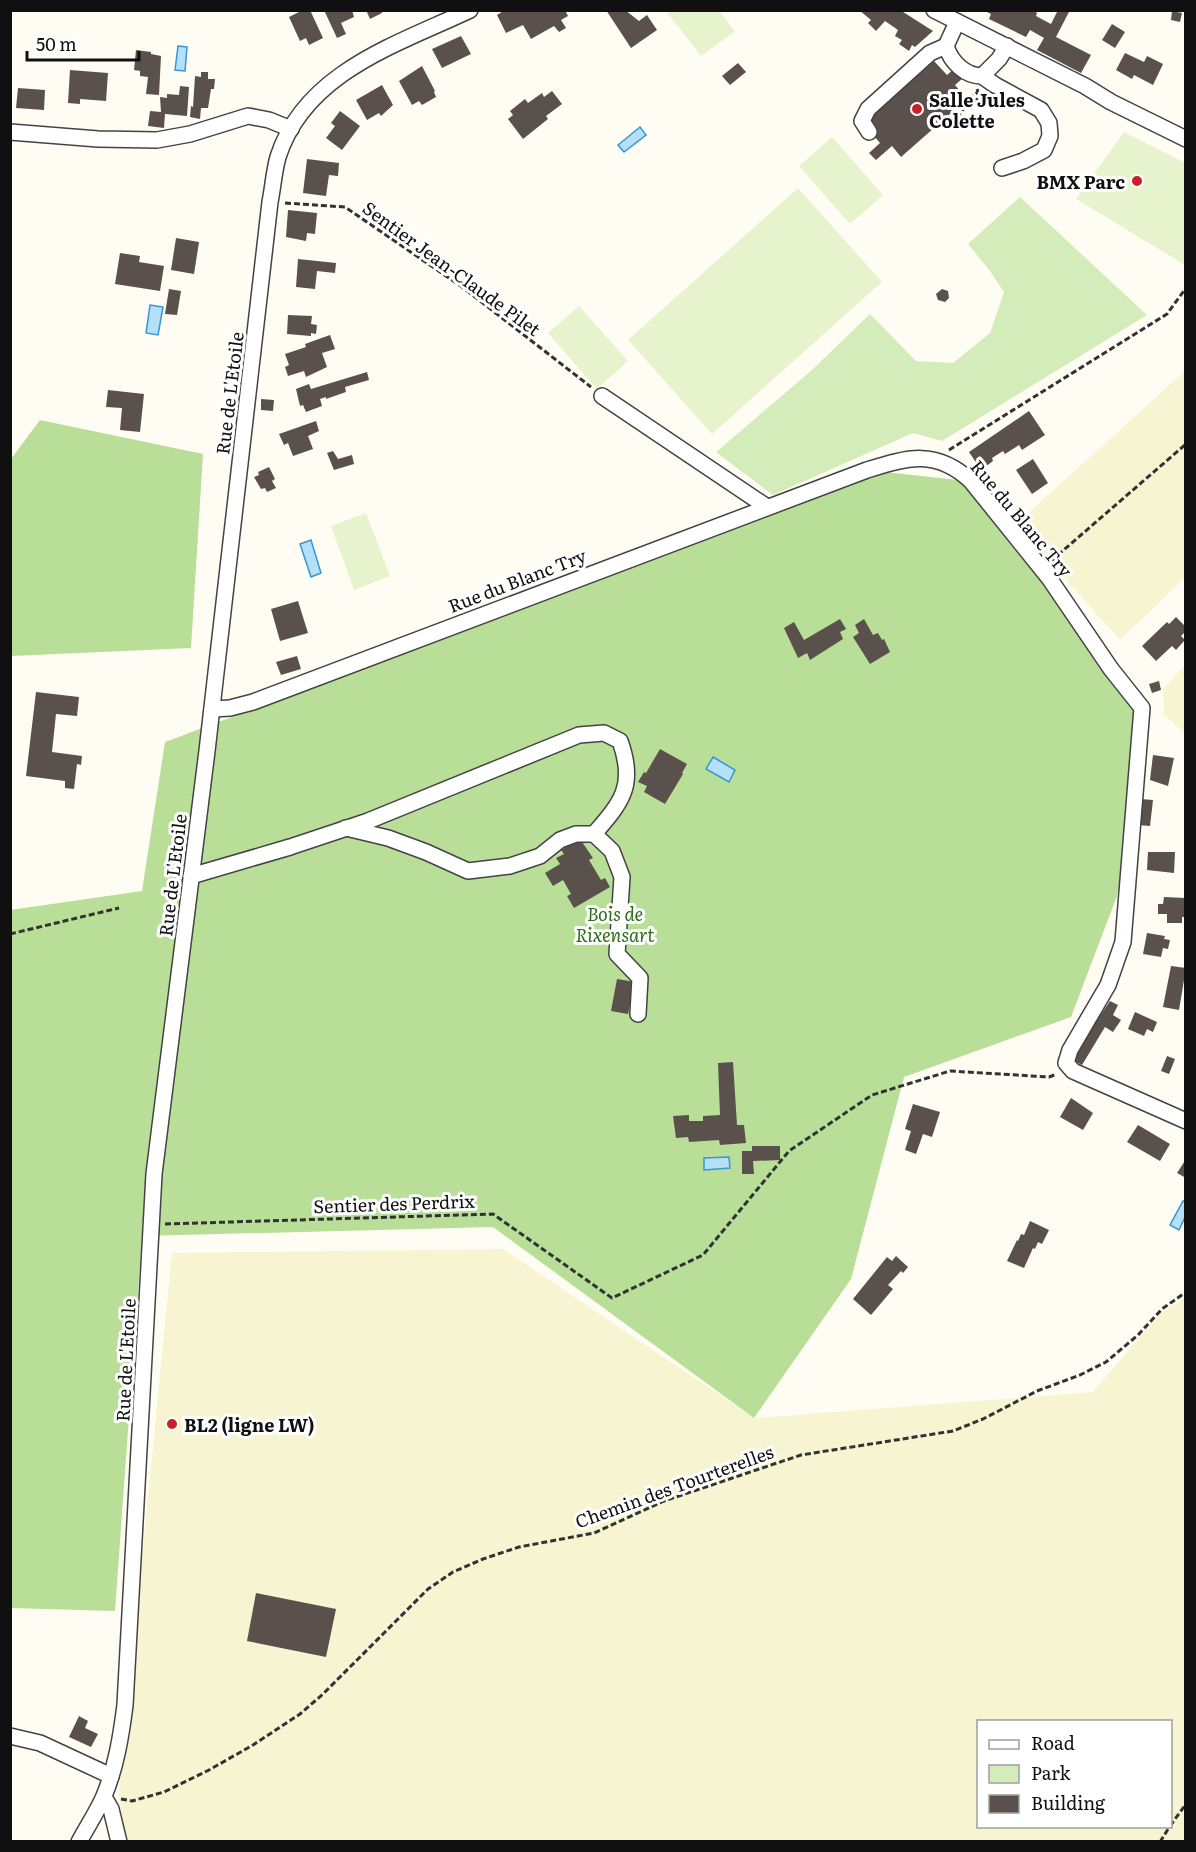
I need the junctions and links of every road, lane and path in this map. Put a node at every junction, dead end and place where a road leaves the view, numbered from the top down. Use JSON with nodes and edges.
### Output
{"nodes":[{"id":1,"x":470,"y":10,"type":"edge"},
{"id":2,"x":934,"y":10,"type":"edge"},
{"id":3,"x":957,"y":22,"type":"junction"},
{"id":4,"x":946,"y":46,"type":"junction"},
{"id":5,"x":1007,"y":46,"type":"junction"},
{"id":6,"x":982,"y":76,"type":"junction"},
{"id":7,"x":969,"y":100,"type":"dead end"},
{"id":8,"x":957,"y":118,"type":"dead end"},
{"id":9,"x":291,"y":129,"type":"junction"},
{"id":10,"x":10,"y":132,"type":"edge"},
{"id":11,"x":869,"y":132,"type":"dead end"},
{"id":12,"x":1185,"y":139,"type":"edge"},
{"id":13,"x":1002,"y":168,"type":"dead end"},
{"id":14,"x":270,"y":202,"type":"junction"},
{"id":15,"x":1185,"y":288,"type":"edge"},
{"id":16,"x":602,"y":396,"type":"joint"},
{"id":17,"x":1185,"y":444,"type":"edge"},
{"id":18,"x":922,"y":457,"type":"junction"},
{"id":19,"x":766,"y":507,"type":"junction"},
{"id":20,"x":1041,"y":569,"type":"junction"},
{"id":21,"x":212,"y":709,"type":"junction"},
{"id":22,"x":346,"y":828,"type":"junction"},
{"id":23,"x":594,"y":834,"type":"junction"},
{"id":24,"x":191,"y":876,"type":"junction"},
{"id":25,"x":119,"y":908,"type":"dead end"},
{"id":26,"x":10,"y":934,"type":"edge"},
{"id":27,"x":638,"y":1014,"type":"dead end"},
{"id":28,"x":1070,"y":1068,"type":"junction"},
{"id":29,"x":1185,"y":1121,"type":"edge"},
{"id":30,"x":152,"y":1225,"type":"junction"},
{"id":31,"x":1185,"y":1292,"type":"edge"},
{"id":32,"x":10,"y":1736,"type":"edge"},
{"id":33,"x":111,"y":1776,"type":"junction"},
{"id":34,"x":104,"y":1797,"type":"junction"},
{"id":35,"x":1185,"y":1804,"type":"edge"},
{"id":36,"x":1172,"y":1823,"type":"edge"},
{"id":37,"x":1169,"y":1828,"type":"edge"},
{"id":38,"x":79,"y":1842,"type":"edge"},
{"id":39,"x":119,"y":1842,"type":"edge"},
{"id":40,"x":1160,"y":1842,"type":"edge"}],
"edges":[{"from":1,"to":9,"type":"street","name":"Rue de L'Etoile"},
{"from":2,"to":3,"type":"street"},
{"from":3,"to":4,"type":"street"},
{"from":3,"to":5,"type":"street"},
{"from":4,"to":6,"type":"street"},
{"from":4,"to":11,"type":"street"},
{"from":5,"to":6,"type":"street"},
{"from":5,"to":12,"type":"street"},
{"from":6,"to":13,"type":"street"},
{"from":7,"to":8,"type":"path"},
{"from":9,"to":10,"type":"street"},
{"from":9,"to":14,"type":"street","name":"Rue de L'Etoile"},
{"from":14,"to":16,"type":"path","name":"Sentier Jean-Claude Pilet"},
{"from":14,"to":21,"type":"street","name":"Rue de L'Etoile"},
{"from":15,"to":18,"type":"path"},
{"from":16,"to":19,"type":"street"},
{"from":17,"to":20,"type":"path"},
{"from":18,"to":19,"type":"street","name":"Rue du Blanc Try"},
{"from":18,"to":20,"type":"street","name":"Rue du Blanc Try"},
{"from":19,"to":21,"type":"street","name":"Rue du Blanc Try"},
{"from":20,"to":28,"type":"street","name":"Rue du Blanc Try"},
{"from":21,"to":24,"type":"street","name":"Rue de L'Etoile"},
{"from":22,"to":23,"type":"street"},
{"from":22,"to":23,"type":"street"},
{"from":22,"to":24,"type":"street"},
{"from":23,"to":27,"type":"street"},
{"from":24,"to":30,"type":"street","name":"Rue de L'Etoile"},
{"from":25,"to":26,"type":"path"},
{"from":28,"to":29,"type":"street"},
{"from":28,"to":30,"type":"path","name":"Sentier des Perdrix"},
{"from":30,"to":33,"type":"street","name":"Rue de L'Etoile"},
{"from":31,"to":34,"type":"path","name":"Chemin des Tourterelles"},
{"from":32,"to":33,"type":"street"},
{"from":33,"to":34,"type":"street","name":"Rue de L'Etoile"},
{"from":34,"to":38,"type":"street","name":"Rue de L'Etoile"},
{"from":34,"to":39,"type":"street"},
{"from":35,"to":36,"type":"path"},
{"from":37,"to":40,"type":"path"}]}
